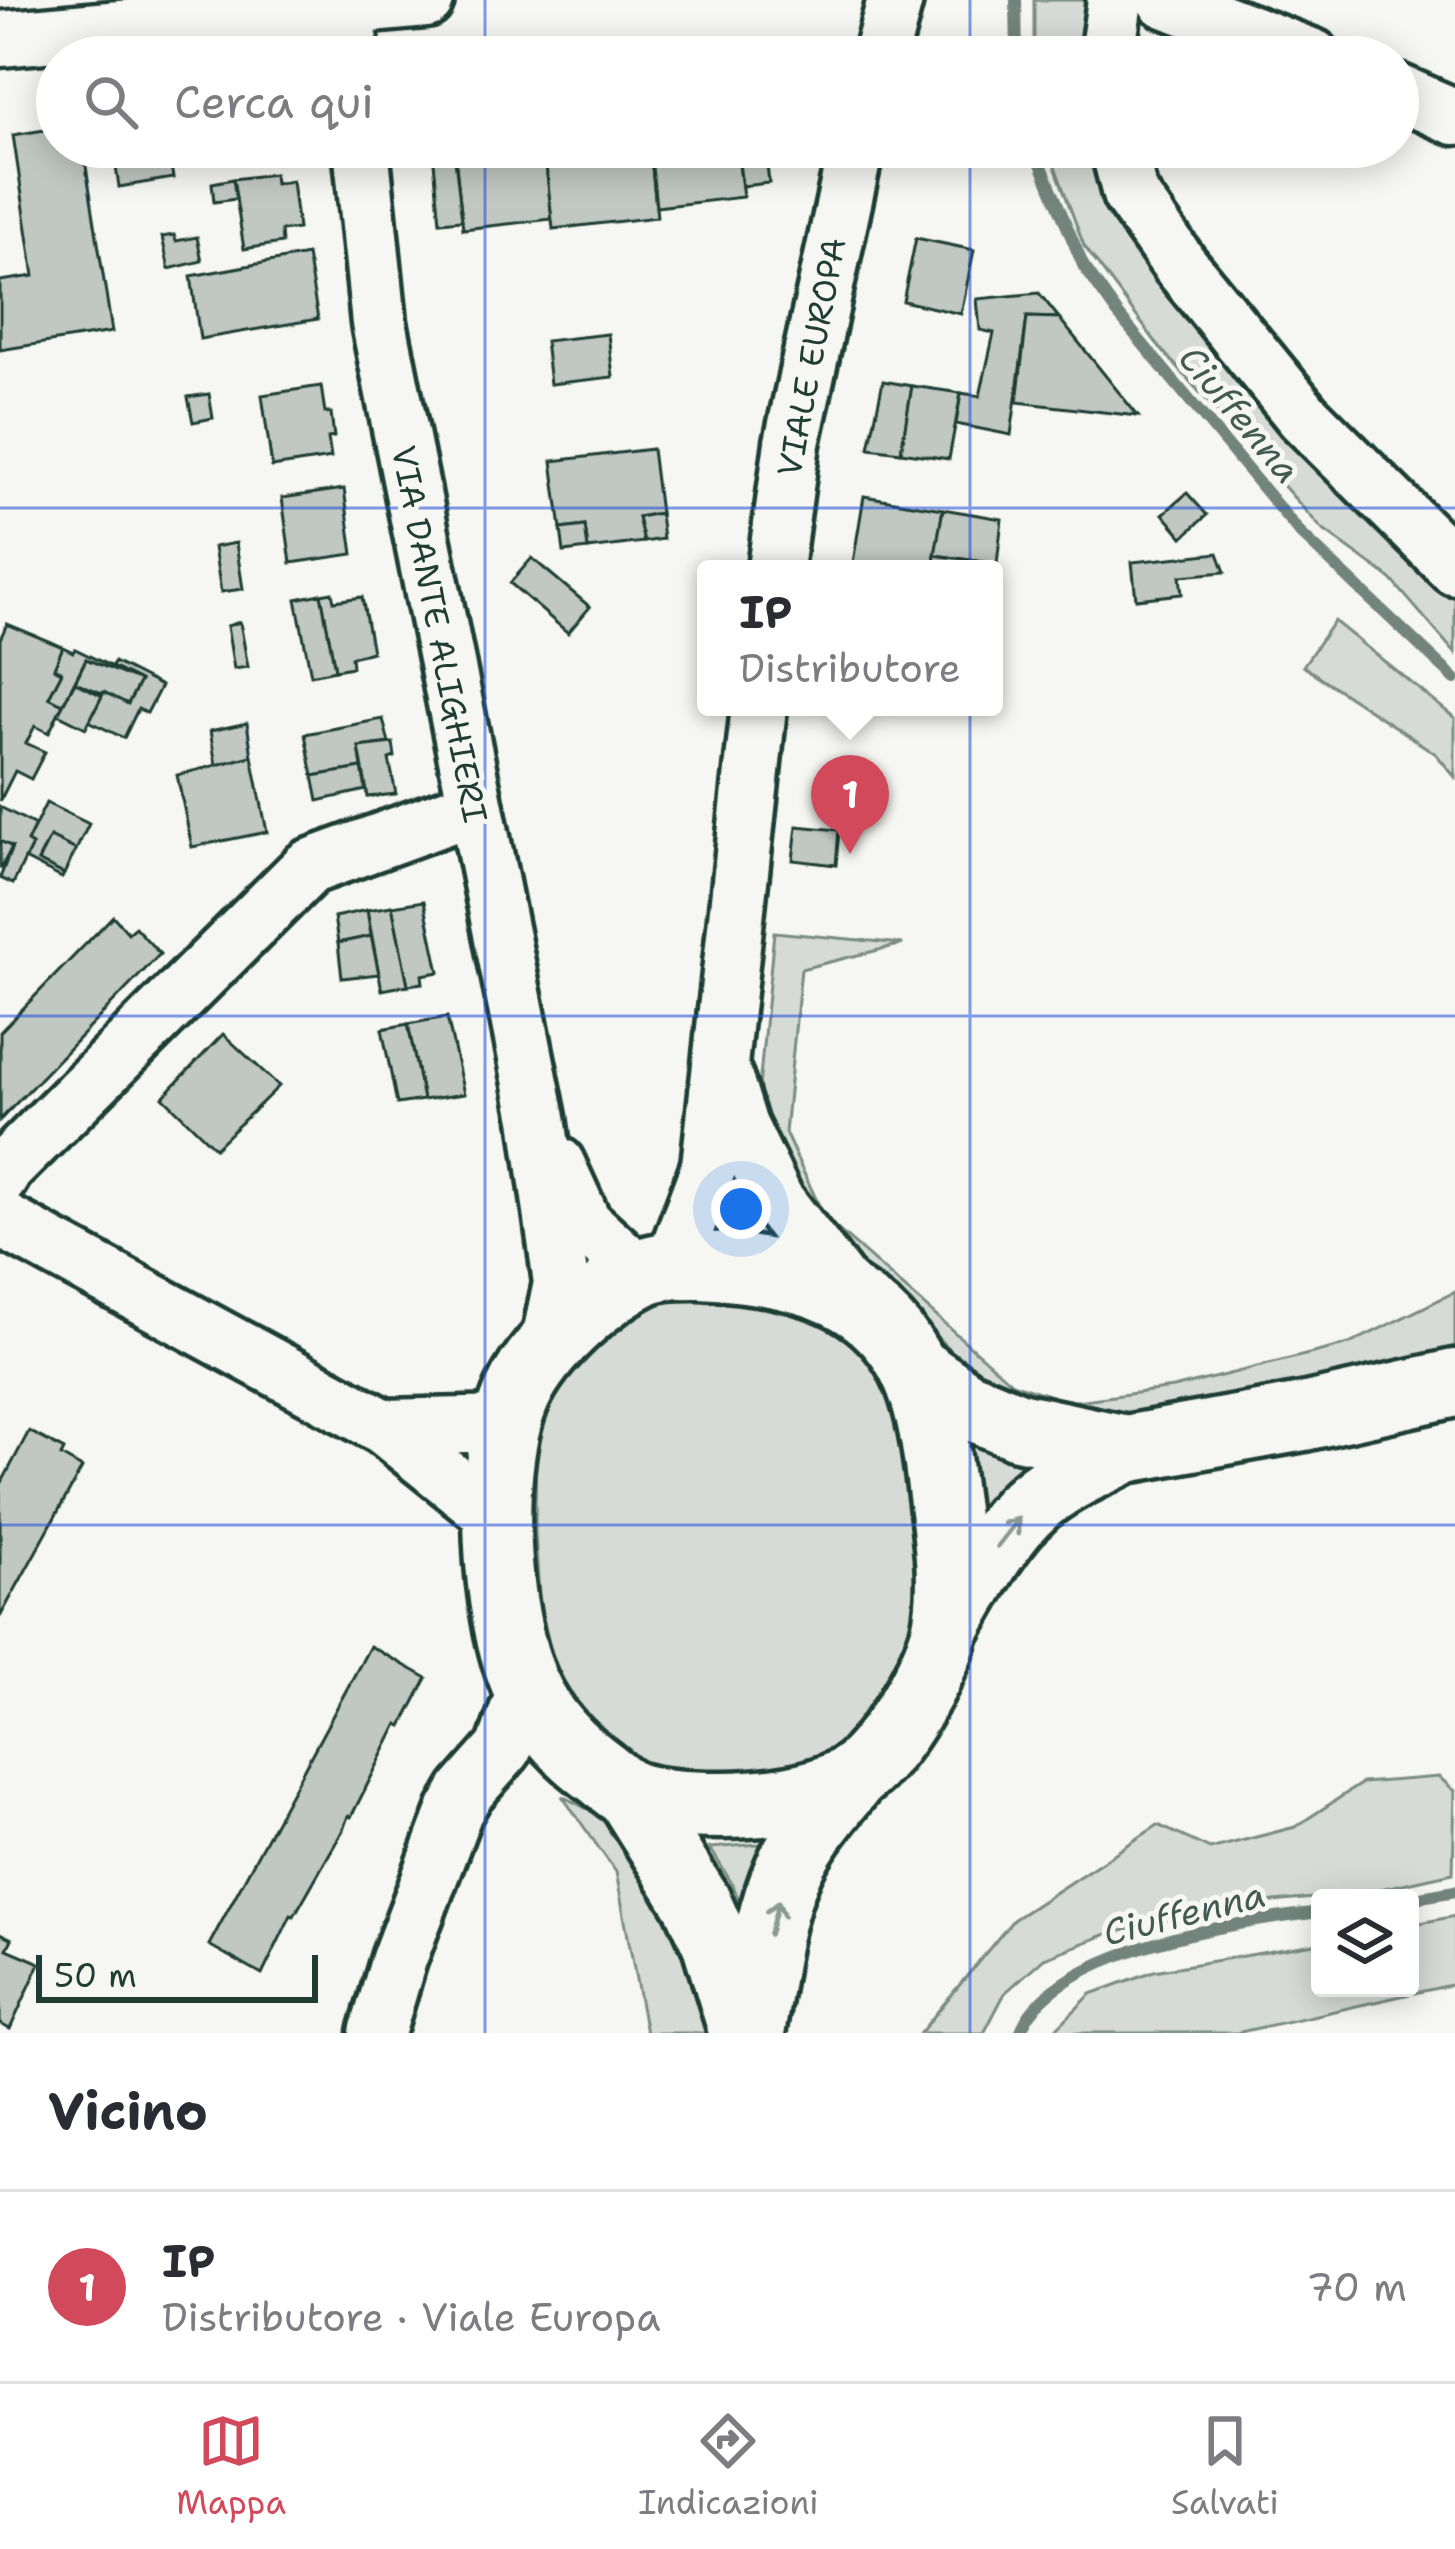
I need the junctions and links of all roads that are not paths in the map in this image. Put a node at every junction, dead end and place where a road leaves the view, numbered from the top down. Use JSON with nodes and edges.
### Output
{"nodes":[{"id":1,"x":426,"y":0,"type":"edge"},
{"id":2,"x":1115,"y":0,"type":"edge"},
{"id":3,"x":1165,"y":0,"type":"edge"},
{"id":4,"x":892,"y":1,"type":"edge"},
{"id":5,"x":348,"y":22,"type":"edge"},
{"id":6,"x":61,"y":36,"type":"edge"},
{"id":7,"x":884,"y":36,"type":"edge"},
{"id":8,"x":1110,"y":36,"type":"edge"},
{"id":9,"x":1258,"y":36,"type":"edge"},
{"id":10,"x":36,"y":37,"type":"edge"},
{"id":11,"x":0,"y":39,"type":"edge"},
{"id":12,"x":1419,"y":101,"type":"edge"},
{"id":13,"x":1455,"y":117,"type":"edge"},
{"id":14,"x":363,"y":168,"type":"edge"},
{"id":15,"x":851,"y":168,"type":"edge"},
{"id":16,"x":1123,"y":168,"type":"edge"},
{"id":17,"x":776,"y":560,"type":"edge"},
{"id":18,"x":1455,"y":567,"type":"edge"},
{"id":19,"x":758,"y":716,"type":"edge"},
{"id":20,"x":473,"y":807,"type":"junction"},
{"id":21,"x":721,"y":1062,"type":"junction"},
{"id":22,"x":538,"y":1118,"type":"junction"},
{"id":23,"x":0,"y":1178,"type":"edge"},
{"id":24,"x":0,"y":1219,"type":"edge"},
{"id":25,"x":653,"y":1270,"type":"junction"},
{"id":26,"x":855,"y":1302,"type":"junction"},
{"id":27,"x":548,"y":1345,"type":"junction"},
{"id":28,"x":917,"y":1372,"type":"junction"},
{"id":29,"x":1455,"y":1383,"type":"edge"},
{"id":30,"x":507,"y":1424,"type":"junction"},
{"id":31,"x":384,"y":1426,"type":"junction"},
{"id":32,"x":1126,"y":1449,"type":"junction"},
{"id":33,"x":496,"y":1518,"type":"junction"},
{"id":34,"x":945,"y":1630,"type":"junction"},
{"id":35,"x":526,"y":1686,"type":"junction"},
{"id":36,"x":854,"y":1776,"type":"junction"},
{"id":37,"x":611,"y":1781,"type":"junction"},
{"id":38,"x":455,"y":1811,"type":"junction"},
{"id":39,"x":377,"y":2033,"type":"edge"},
{"id":40,"x":747,"y":2033,"type":"edge"}],
"edges":[{"from":1,"to":5,"type":"street"},
{"from":2,"to":8,"type":"street"},
{"from":3,"to":9,"type":"street"},
{"from":4,"to":7,"type":"street"},
{"from":5,"to":6,"type":"street"},
{"from":10,"to":11,"type":"street"},
{"from":12,"to":13,"type":"street"},
{"from":14,"to":20,"type":"street","name":"VIA DANTE ALIGHIERI"},
{"from":15,"to":17,"type":"street","name":"VIALE EUROPA"},
{"from":16,"to":18,"type":"street"},
{"from":19,"to":21,"type":"street"},
{"from":20,"to":22,"type":"street","name":"VIA DANTE ALIGHIERI"},
{"from":20,"to":23,"type":"street"},
{"from":21,"to":25,"type":"street"},
{"from":21,"to":26,"type":"street"},
{"from":22,"to":25,"type":"street","name":"VIA DANTE ALIGHIERI"},
{"from":22,"to":27,"type":"street","name":"VIA DANTE ALIGHIERI"},
{"from":24,"to":31,"type":"street"},
{"from":25,"to":26,"type":"main road"},
{"from":25,"to":27,"type":"main road"},
{"from":26,"to":28,"type":"main road"},
{"from":27,"to":30,"type":"main road"},
{"from":28,"to":32,"type":"main road"},
{"from":28,"to":34,"type":"main road"},
{"from":29,"to":32,"type":"main road"},
{"from":30,"to":31,"type":"street"},
{"from":30,"to":33,"type":"main road"},
{"from":31,"to":33,"type":"street"},
{"from":34,"to":32,"type":"main road","one_way":true},
{"from":33,"to":35,"type":"main road"},
{"from":34,"to":36,"type":"main road"},
{"from":35,"to":37,"type":"main road"},
{"from":35,"to":38,"type":"street"},
{"from":36,"to":37,"type":"main road"},
{"from":40,"to":36,"type":"main road","one_way":true},
{"from":37,"to":38,"type":"street"},
{"from":37,"to":40,"type":"main road"},
{"from":38,"to":39,"type":"street"}]}
